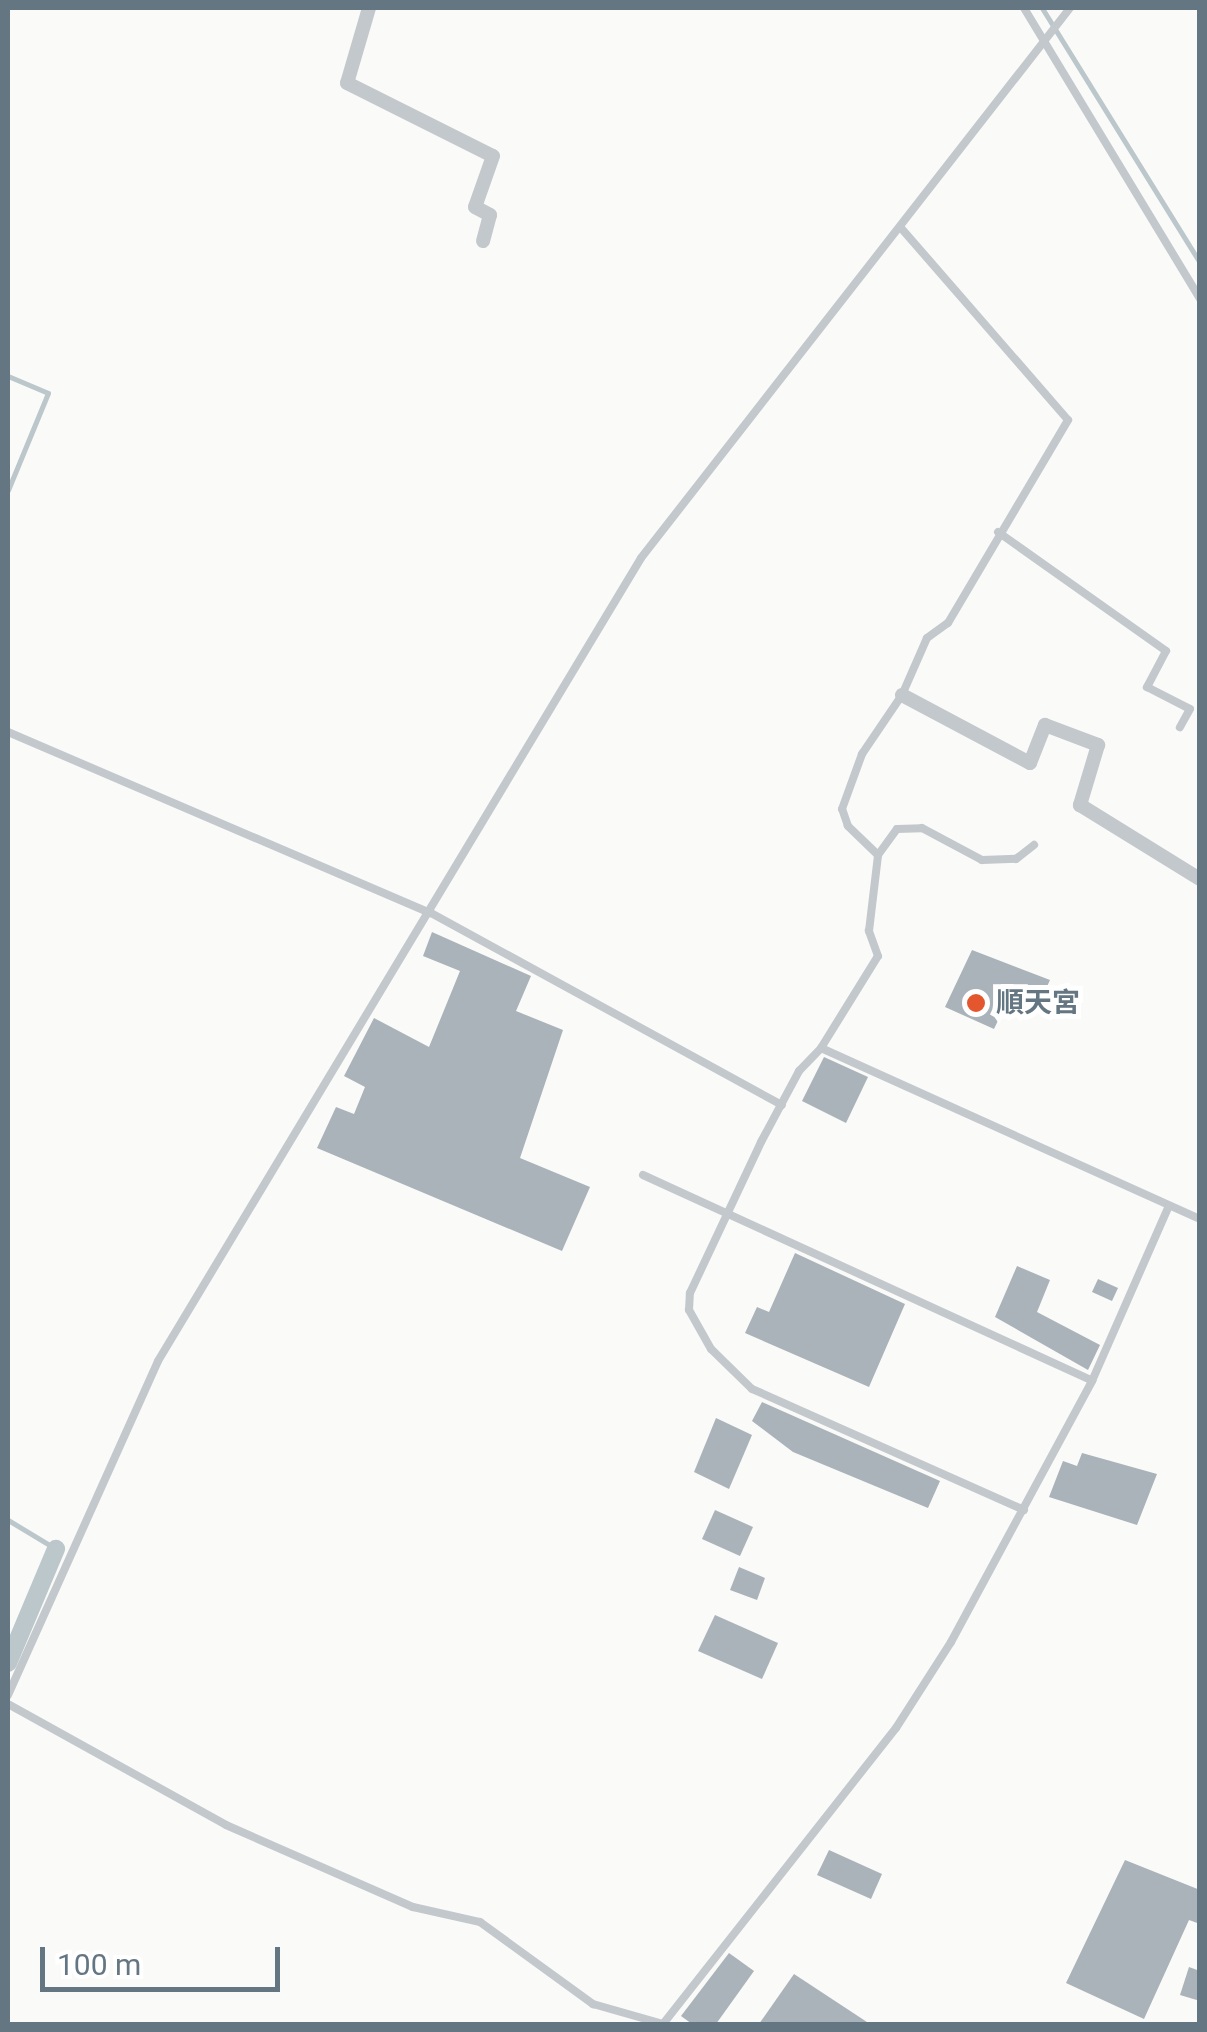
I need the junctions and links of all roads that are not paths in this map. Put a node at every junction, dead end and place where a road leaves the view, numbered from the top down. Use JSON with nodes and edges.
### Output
{"nodes":[{"id":1,"x":368,"y":8,"type":"edge"},
{"id":2,"x":1024,"y":8,"type":"edge"},
{"id":3,"x":1070,"y":8,"type":"edge"},
{"id":4,"x":1048,"y":37,"type":"junction"},
{"id":5,"x":902,"y":228,"type":"junction"},
{"id":6,"x":483,"y":240,"type":"dead end"},
{"id":7,"x":1200,"y":299,"type":"edge"},
{"id":8,"x":998,"y":532,"type":"junction"},
{"id":9,"x":902,"y":695,"type":"junction"},
{"id":10,"x":1180,"y":727,"type":"dead end"},
{"id":11,"x":8,"y":732,"type":"edge"},
{"id":12,"x":1034,"y":844,"type":"dead end"},
{"id":13,"x":878,"y":854,"type":"junction"},
{"id":14,"x":1200,"y":879,"type":"edge"},
{"id":15,"x":431,"y":913,"type":"junction"},
{"id":16,"x":822,"y":1048,"type":"junction"},
{"id":17,"x":782,"y":1104,"type":"junction"},
{"id":18,"x":643,"y":1175,"type":"dead end"},
{"id":19,"x":1169,"y":1206,"type":"junction"},
{"id":20,"x":730,"y":1217,"type":"junction"},
{"id":21,"x":1200,"y":1220,"type":"edge"},
{"id":22,"x":1092,"y":1381,"type":"junction"},
{"id":23,"x":1024,"y":1510,"type":"junction"},
{"id":24,"x":8,"y":1695,"type":"edge"},
{"id":25,"x":8,"y":1704,"type":"edge"},
{"id":26,"x":664,"y":2024,"type":"edge"}],
"edges":[{"from":1,"to":6,"type":"street"},
{"from":2,"to":4,"type":"lane"},
{"from":3,"to":4,"type":"lane"},
{"from":4,"to":5,"type":"lane"},
{"from":4,"to":7,"type":"lane"},
{"from":5,"to":8,"type":"lane"},
{"from":5,"to":15,"type":"lane"},
{"from":8,"to":9,"type":"lane"},
{"from":8,"to":10,"type":"lane"},
{"from":9,"to":13,"type":"lane"},
{"from":9,"to":14,"type":"street"},
{"from":11,"to":15,"type":"lane"},
{"from":12,"to":13,"type":"lane"},
{"from":13,"to":16,"type":"lane"},
{"from":15,"to":17,"type":"lane"},
{"from":15,"to":24,"type":"lane"},
{"from":16,"to":17,"type":"lane"},
{"from":16,"to":19,"type":"lane"},
{"from":17,"to":20,"type":"lane"},
{"from":18,"to":20,"type":"lane"},
{"from":19,"to":21,"type":"lane"},
{"from":19,"to":22,"type":"lane"},
{"from":20,"to":22,"type":"lane"},
{"from":20,"to":23,"type":"lane"},
{"from":22,"to":23,"type":"lane"},
{"from":23,"to":26,"type":"lane"},
{"from":25,"to":26,"type":"lane"}]}
